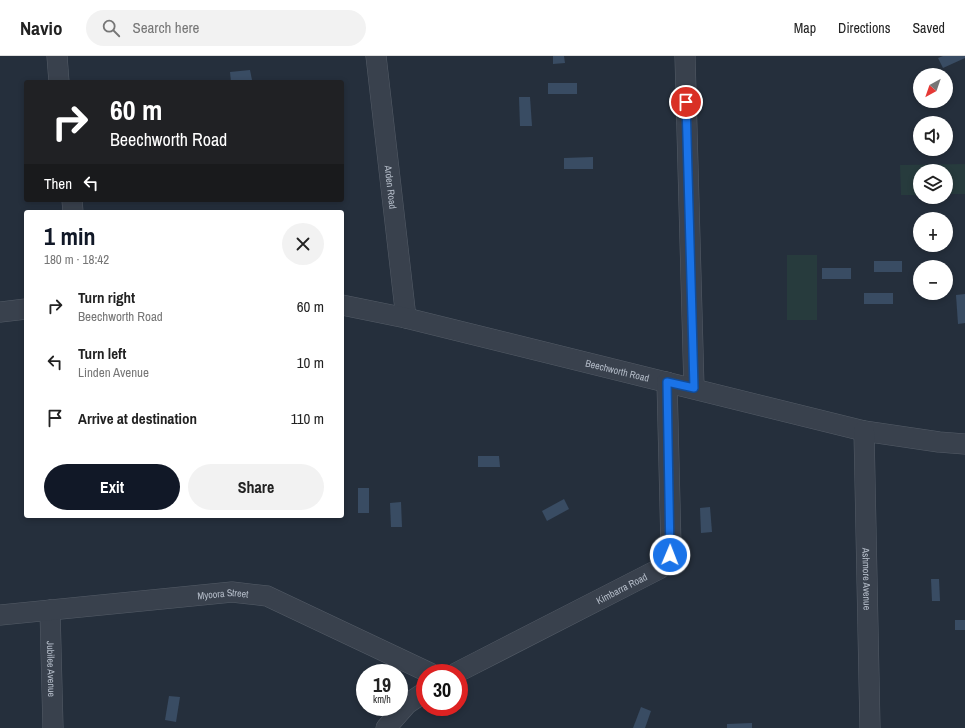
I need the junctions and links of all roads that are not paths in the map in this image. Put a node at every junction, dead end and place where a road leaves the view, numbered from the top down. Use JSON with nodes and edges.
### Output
{"nodes":[{"id":1,"x":57,"y":56,"type":"edge"},
{"id":2,"x":376,"y":56,"type":"edge"},
{"id":3,"x":685,"y":56,"type":"edge"},
{"id":4,"x":59,"y":80,"type":"edge"},
{"id":5,"x":344,"y":305,"type":"edge"},
{"id":6,"x":24,"y":309,"type":"edge"},
{"id":7,"x":0,"y":312,"type":"edge"},
{"id":8,"x":406,"y":318,"type":"junction"},
{"id":9,"x":667,"y":382,"type":"junction"},
{"id":10,"x":694,"y":388,"type":"junction"},
{"id":11,"x":864,"y":431,"type":"junction"},
{"id":12,"x":965,"y":444,"type":"edge"},
{"id":13,"x":50,"y":610,"type":"junction"},
{"id":14,"x":0,"y":616,"type":"edge"},
{"id":15,"x":416,"y":666,"type":"edge"},
{"id":16,"x":468,"y":667,"type":"edge"},
{"id":17,"x":416,"y":698,"type":"edge"},
{"id":18,"x":53,"y":728,"type":"edge"},
{"id":19,"x":386,"y":728,"type":"edge"},
{"id":20,"x":870,"y":728,"type":"edge"}],
"edges":[{"from":1,"to":4,"type":"street"},
{"from":2,"to":8,"type":"street","name":"Arden Road"},
{"from":3,"to":10,"type":"street"},
{"from":5,"to":8,"type":"street","name":"Beechworth Road"},
{"from":6,"to":7,"type":"street"},
{"from":8,"to":9,"type":"street","name":"Beechworth Road"},
{"from":9,"to":10,"type":"street","name":"Beechworth Road"},
{"from":9,"to":16,"type":"street","name":"Kimbarra Road"},
{"from":10,"to":11,"type":"street","name":"Beechworth Road"},
{"from":11,"to":12,"type":"street","name":"Beechworth Road"},
{"from":11,"to":20,"type":"street","name":"Ashmore Avenue"},
{"from":13,"to":14,"type":"street","name":"Myoora Street"},
{"from":13,"to":15,"type":"street","name":"Myoora Street"},
{"from":13,"to":18,"type":"street","name":"Jubilee Avenue"},
{"from":17,"to":19,"type":"street"}]}
